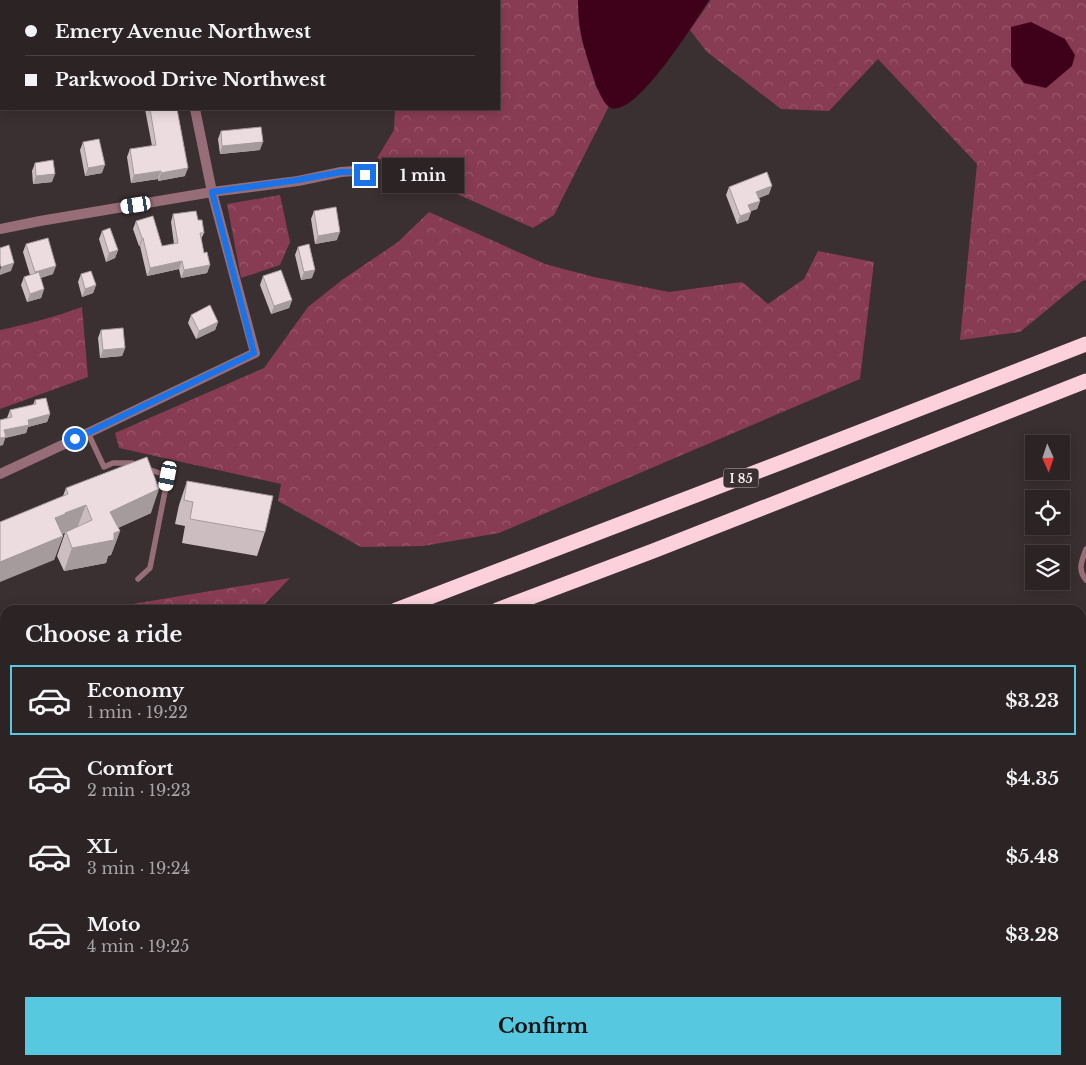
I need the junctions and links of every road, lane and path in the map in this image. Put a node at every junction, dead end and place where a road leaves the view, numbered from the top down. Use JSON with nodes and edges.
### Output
{"nodes":[{"id":1,"x":195,"y":110,"type":"edge"},
{"id":2,"x":365,"y":175,"type":"dead end"},
{"id":3,"x":212,"y":192,"type":"junction"},
{"id":4,"x":0,"y":229,"type":"edge"},
{"id":5,"x":1086,"y":344,"type":"edge"},
{"id":6,"x":1086,"y":380,"type":"edge"},
{"id":7,"x":88,"y":433,"type":"junction"},
{"id":8,"x":0,"y":474,"type":"edge"},
{"id":9,"x":1086,"y":549,"type":"edge"},
{"id":10,"x":138,"y":579,"type":"dead end"},
{"id":11,"x":1086,"y":580,"type":"edge"},
{"id":12,"x":409,"y":605,"type":"edge"},
{"id":13,"x":511,"y":605,"type":"edge"}],
"edges":[{"from":1,"to":3,"type":"street"},
{"from":2,"to":3,"type":"street"},
{"from":3,"to":4,"type":"street"},
{"from":3,"to":7,"type":"street"},
{"from":5,"to":12,"type":"highway","number":"I 85"},
{"from":6,"to":13,"type":"highway","number":"I 85"},
{"from":7,"to":8,"type":"street"},
{"from":7,"to":10,"type":"lane"},
{"from":9,"to":11,"type":"lane"}]}
